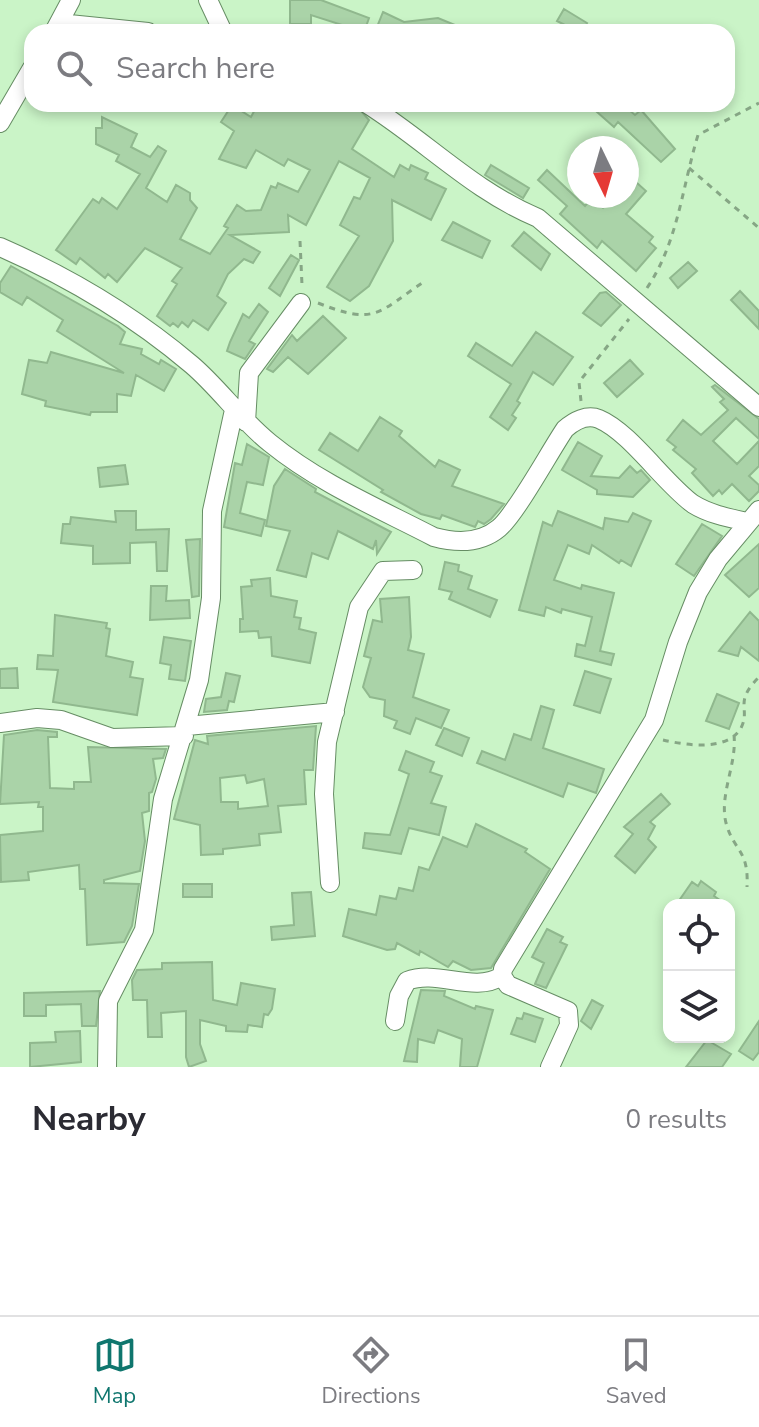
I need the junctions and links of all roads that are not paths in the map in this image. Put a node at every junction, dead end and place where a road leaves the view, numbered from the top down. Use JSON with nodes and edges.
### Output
{"nodes":[{"id":1,"x":71,"y":0,"type":"edge"},
{"id":2,"x":208,"y":0,"type":"edge"},
{"id":3,"x":58,"y":24,"type":"edge"},
{"id":4,"x":219,"y":24,"type":"edge"},
{"id":5,"x":24,"y":82,"type":"edge"},
{"id":6,"x":379,"y":112,"type":"edge"},
{"id":7,"x":0,"y":123,"type":"edge"},
{"id":8,"x":0,"y":247,"type":"edge"},
{"id":9,"x":302,"y":303,"type":"road end"},
{"id":10,"x":759,"y":407,"type":"edge"},
{"id":11,"x":240,"y":416,"type":"junction"},
{"id":12,"x":753,"y":516,"type":"edge"},
{"id":13,"x":413,"y":570,"type":"dead end"},
{"id":14,"x":335,"y":712,"type":"junction"},
{"id":15,"x":0,"y":723,"type":"edge"},
{"id":16,"x":186,"y":731,"type":"junction"},
{"id":17,"x":330,"y":883,"type":"dead end"},
{"id":18,"x":502,"y":976,"type":"junction"},
{"id":19,"x":395,"y":1021,"type":"dead end"},
{"id":20,"x":107,"y":1067,"type":"edge"},
{"id":21,"x":550,"y":1067,"type":"edge"}],
"edges":[{"from":1,"to":3,"type":"street"},
{"from":2,"to":4,"type":"street"},
{"from":5,"to":7,"type":"street"},
{"from":6,"to":10,"type":"street"},
{"from":8,"to":11,"type":"street"},
{"from":9,"to":11,"type":"street"},
{"from":11,"to":12,"type":"street"},
{"from":11,"to":16,"type":"street"},
{"from":12,"to":18,"type":"street"},
{"from":13,"to":14,"type":"street"},
{"from":14,"to":16,"type":"street"},
{"from":14,"to":17,"type":"street"},
{"from":15,"to":16,"type":"street"},
{"from":16,"to":20,"type":"street"},
{"from":18,"to":19,"type":"street"},
{"from":18,"to":21,"type":"street"}]}
